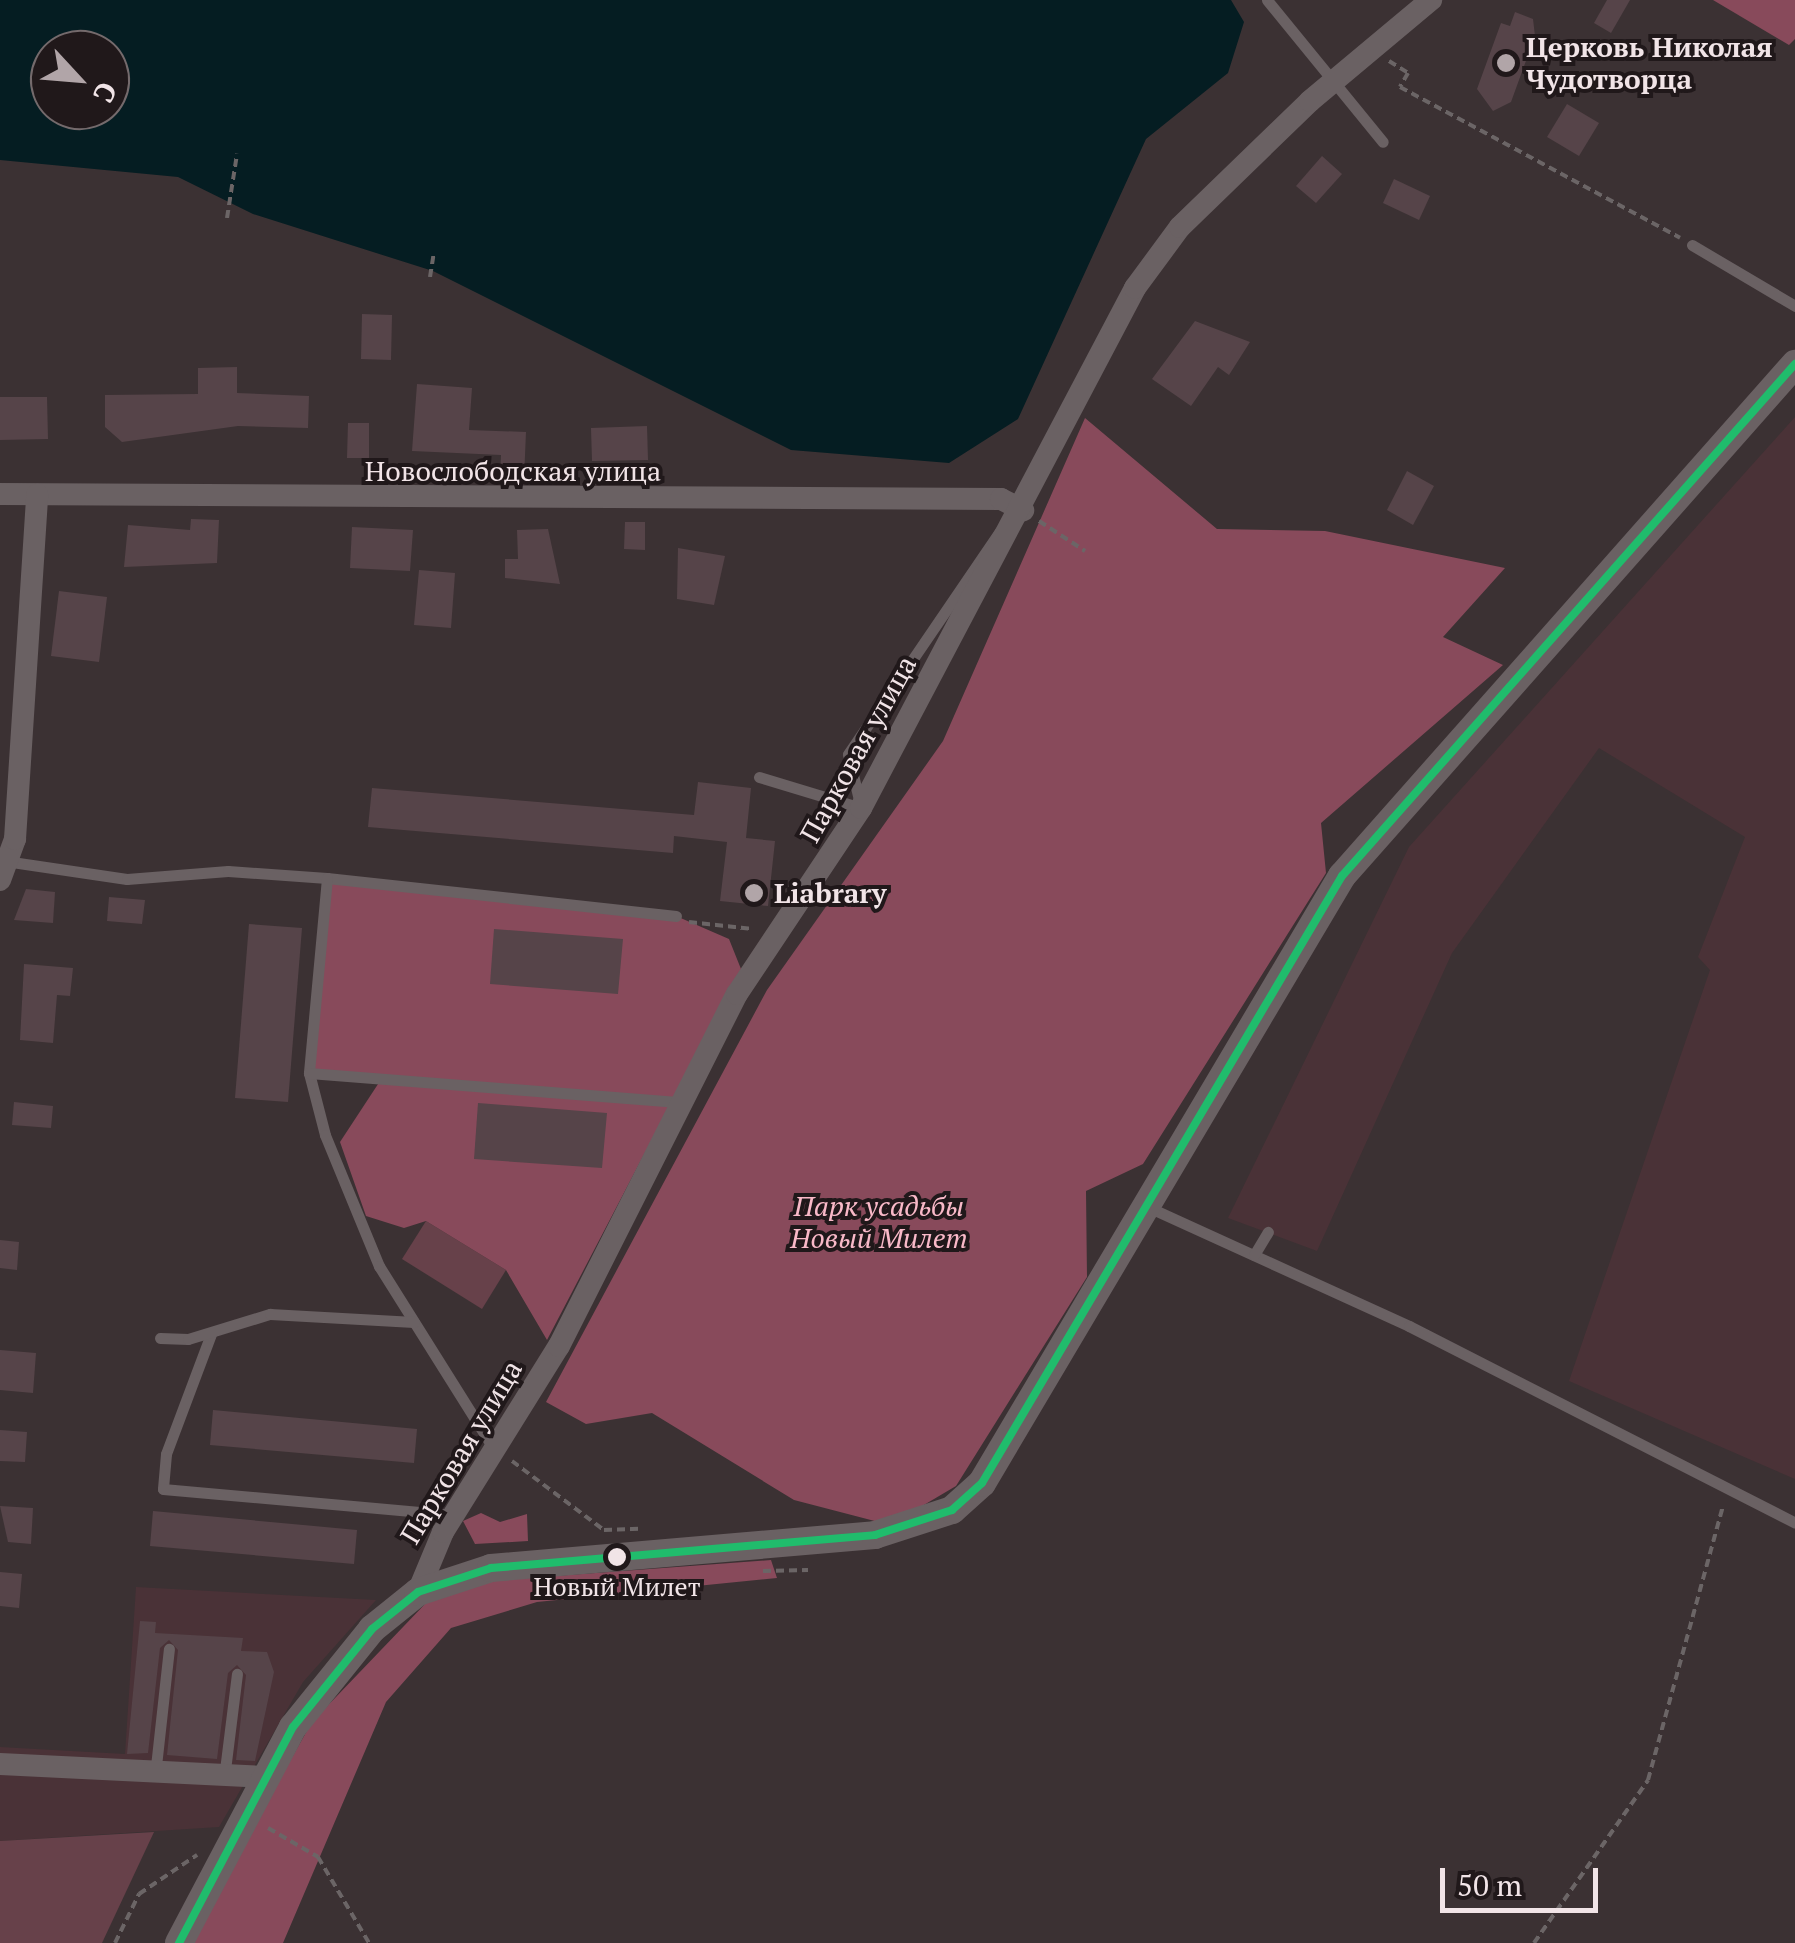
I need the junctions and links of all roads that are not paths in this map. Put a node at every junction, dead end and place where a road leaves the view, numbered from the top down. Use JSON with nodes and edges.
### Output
{"nodes":[{"id":1,"x":1266,"y":0,"type":"edge"},
{"id":2,"x":1432,"y":0,"type":"edge"},
{"id":3,"x":1332,"y":81,"type":"junction"},
{"id":4,"x":1383,"y":142,"type":"dead end"},
{"id":5,"x":1692,"y":246,"type":"road end"},
{"id":6,"x":1795,"y":306,"type":"edge"},
{"id":7,"x":1795,"y":364,"type":"edge"},
{"id":8,"x":0,"y":494,"type":"edge"},
{"id":9,"x":37,"y":494,"type":"junction"},
{"id":10,"x":1023,"y":510,"type":"junction"},
{"id":11,"x":758,"y":777,"type":"dead end"},
{"id":12,"x":861,"y":808,"type":"junction"},
{"id":13,"x":4,"y":868,"type":"edge"},
{"id":14,"x":327,"y":878,"type":"junction"},
{"id":15,"x":676,"y":916,"type":"road end"},
{"id":16,"x":309,"y":1072,"type":"junction"},
{"id":17,"x":680,"y":1102,"type":"junction"},
{"id":18,"x":1148,"y":1207,"type":"junction"},
{"id":19,"x":1268,"y":1232,"type":"dead end"},
{"id":20,"x":1254,"y":1256,"type":"junction"},
{"id":21,"x":414,"y":1322,"type":"junction"},
{"id":22,"x":211,"y":1334,"type":"junction"},
{"id":23,"x":160,"y":1338,"type":"dead end"},
{"id":24,"x":495,"y":1451,"type":"junction"},
{"id":25,"x":453,"y":1515,"type":"junction"},
{"id":26,"x":1795,"y":1523,"type":"edge"},
{"id":27,"x":418,"y":1592,"type":"junction"},
{"id":28,"x":168,"y":1649,"type":"dead end"},
{"id":29,"x":237,"y":1674,"type":"dead end"},
{"id":30,"x":0,"y":1764,"type":"edge"},
{"id":31,"x":156,"y":1766,"type":"junction"},
{"id":32,"x":225,"y":1770,"type":"junction"},
{"id":33,"x":267,"y":1777,"type":"junction"},
{"id":34,"x":178,"y":1943,"type":"edge"}],
"edges":[{"from":1,"to":3,"type":"lane"},
{"from":2,"to":3,"type":"street","name":"Парковая улица"},
{"from":3,"to":4,"type":"lane"},
{"from":3,"to":10,"type":"street","name":"Парковая улица"},
{"from":5,"to":6,"type":"lane"},
{"from":7,"to":18,"type":"street"},
{"from":8,"to":9,"type":"street","name":"Новослободская улица"},
{"from":9,"to":10,"type":"street","name":"Новослободская улица"},
{"from":9,"to":13,"type":"street"},
{"from":10,"to":12,"type":"street","name":"Парковая улица"},
{"from":10,"to":12,"type":"lane"},
{"from":11,"to":12,"type":"lane"},
{"from":12,"to":17,"type":"street","name":"Парковая улица"},
{"from":13,"to":14,"type":"lane"},
{"from":14,"to":15,"type":"lane"},
{"from":14,"to":16,"type":"lane"},
{"from":16,"to":17,"type":"lane"},
{"from":16,"to":21,"type":"lane"},
{"from":17,"to":24,"type":"street","name":"Парковая улица"},
{"from":18,"to":20,"type":"lane"},
{"from":18,"to":27,"type":"street"},
{"from":19,"to":20,"type":"lane"},
{"from":20,"to":26,"type":"lane"},
{"from":21,"to":22,"type":"lane"},
{"from":21,"to":24,"type":"lane"},
{"from":22,"to":23,"type":"lane"},
{"from":22,"to":25,"type":"lane"},
{"from":24,"to":25,"type":"street","name":"Парковая улица"},
{"from":25,"to":27,"type":"street","name":"Парковая улица"},
{"from":27,"to":33,"type":"street"},
{"from":28,"to":31,"type":"lane"},
{"from":29,"to":32,"type":"lane"},
{"from":30,"to":31,"type":"street"},
{"from":31,"to":32,"type":"street"},
{"from":32,"to":33,"type":"street"},
{"from":33,"to":34,"type":"street"}]}
